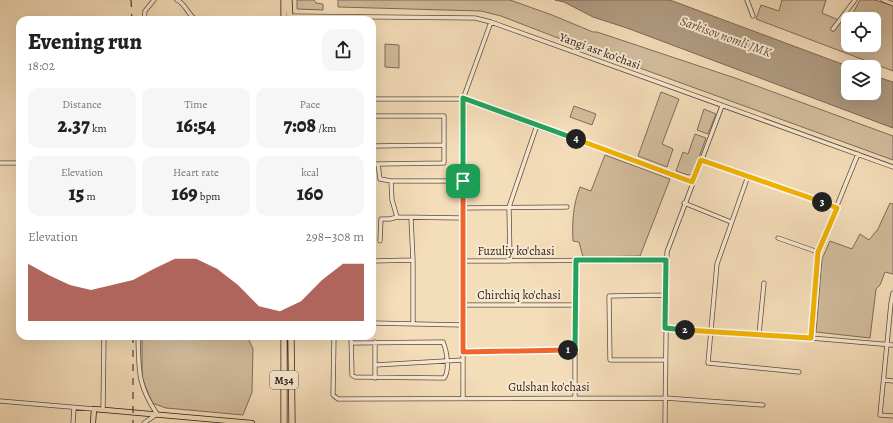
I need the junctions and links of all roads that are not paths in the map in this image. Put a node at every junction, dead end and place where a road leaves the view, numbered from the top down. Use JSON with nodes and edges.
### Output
{"nodes":[{"id":1,"x":154,"y":0,"type":"edge"},
{"id":2,"x":177,"y":0,"type":"edge"},
{"id":3,"x":284,"y":0,"type":"edge"},
{"id":4,"x":289,"y":0,"type":"edge"},
{"id":5,"x":748,"y":0,"type":"edge"},
{"id":6,"x":855,"y":0,"type":"edge"},
{"id":7,"x":883,"y":0,"type":"edge"},
{"id":8,"x":893,"y":4,"type":"edge"},
{"id":9,"x":144,"y":16,"type":"edge"},
{"id":10,"x":192,"y":16,"type":"edge"},
{"id":11,"x":284,"y":16,"type":"edge"},
{"id":12,"x":290,"y":16,"type":"edge"},
{"id":13,"x":753,"y":16,"type":"dead end"},
{"id":14,"x":376,"y":18,"type":"edge"},
{"id":15,"x":491,"y":22,"type":"junction"},
{"id":16,"x":833,"y":29,"type":"dead end"},
{"id":17,"x":463,"y":98,"type":"junction"},
{"id":18,"x":376,"y":99,"type":"edge"},
{"id":19,"x":722,"y":106,"type":"junction"},
{"id":20,"x":376,"y":116,"type":"edge"},
{"id":21,"x":537,"y":125,"type":"junction"},
{"id":22,"x":444,"y":145,"type":"junction"},
{"id":23,"x":376,"y":146,"type":"edge"},
{"id":24,"x":858,"y":154,"type":"junction"},
{"id":25,"x":701,"y":160,"type":"junction"},
{"id":26,"x":0,"y":163,"type":"edge"},
{"id":27,"x":16,"y":163,"type":"edge"},
{"id":28,"x":378,"y":164,"type":"joint"},
{"id":29,"x":893,"y":167,"type":"edge"},
{"id":30,"x":748,"y":176,"type":"junction"},
{"id":31,"x":391,"y":181,"type":"junction"},
{"id":32,"x":463,"y":181,"type":"junction"},
{"id":33,"x":692,"y":182,"type":"junction"},
{"id":34,"x":684,"y":203,"type":"junction"},
{"id":35,"x":567,"y":206,"type":"dead end"},
{"id":36,"x":509,"y":207,"type":"junction"},
{"id":37,"x":463,"y":208,"type":"junction"},
{"id":38,"x":837,"y":208,"type":"junction"},
{"id":39,"x":397,"y":217,"type":"junction"},
{"id":40,"x":411,"y":218,"type":"junction"},
{"id":41,"x":463,"y":218,"type":"junction"},
{"id":42,"x":731,"y":222,"type":"junction"},
{"id":43,"x":778,"y":238,"type":"dead end"},
{"id":44,"x":380,"y":241,"type":"dead end"},
{"id":45,"x":818,"y":252,"type":"junction"},
{"id":46,"x":376,"y":260,"type":"edge"},
{"id":47,"x":413,"y":260,"type":"junction"},
{"id":48,"x":576,"y":260,"type":"junction"},
{"id":49,"x":666,"y":260,"type":"junction"},
{"id":50,"x":463,"y":261,"type":"junction"},
{"id":51,"x":510,"y":261,"type":"junction"},
{"id":52,"x":764,"y":284,"type":"dead end"},
{"id":53,"x":893,"y":293,"type":"edge"},
{"id":54,"x":665,"y":295,"type":"junction"},
{"id":55,"x":463,"y":305,"type":"junction"},
{"id":56,"x":575,"y":305,"type":"junction"},
{"id":57,"x":376,"y":323,"type":"edge"},
{"id":58,"x":413,"y":324,"type":"junction"},
{"id":59,"x":463,"y":325,"type":"junction"},
{"id":60,"x":665,"y":328,"type":"junction"},
{"id":61,"x":709,"y":331,"type":"junction"},
{"id":62,"x":759,"y":334,"type":"junction"},
{"id":63,"x":811,"y":338,"type":"junction"},
{"id":64,"x":104,"y":340,"type":"edge"},
{"id":65,"x":138,"y":340,"type":"edge"},
{"id":66,"x":284,"y":340,"type":"edge"},
{"id":67,"x":291,"y":340,"type":"edge"},
{"id":68,"x":334,"y":340,"type":"edge"},
{"id":69,"x":375,"y":342,"type":"junction"},
{"id":70,"x":351,"y":343,"type":"joint"},
{"id":71,"x":887,"y":345,"type":"junction"},
{"id":72,"x":893,"y":345,"type":"edge"},
{"id":73,"x":575,"y":350,"type":"junction"},
{"id":74,"x":463,"y":352,"type":"junction"},
{"id":75,"x":463,"y":360,"type":"junction"},
{"id":76,"x":665,"y":360,"type":"junction"},
{"id":77,"x":447,"y":361,"type":"junction"},
{"id":78,"x":375,"y":365,"type":"junction"},
{"id":79,"x":799,"y":372,"type":"dead end"},
{"id":80,"x":376,"y":378,"type":"junction"},
{"id":81,"x":884,"y":380,"type":"junction"},
{"id":82,"x":893,"y":381,"type":"edge"},
{"id":83,"x":463,"y":397,"type":"junction"},
{"id":84,"x":575,"y":398,"type":"junction"},
{"id":85,"x":665,"y":398,"type":"junction"},
{"id":86,"x":0,"y":401,"type":"edge"},
{"id":87,"x":763,"y":405,"type":"dead end"},
{"id":88,"x":74,"y":408,"type":"junction"},
{"id":89,"x":94,"y":409,"type":"junction"},
{"id":90,"x":102,"y":410,"type":"junction"},
{"id":91,"x":157,"y":414,"type":"junction"},
{"id":92,"x":893,"y":416,"type":"edge"},
{"id":93,"x":73,"y":423,"type":"edge"},
{"id":94,"x":93,"y":423,"type":"edge"},
{"id":95,"x":144,"y":423,"type":"edge"},
{"id":96,"x":252,"y":423,"type":"edge"},
{"id":97,"x":284,"y":423,"type":"edge"},
{"id":98,"x":292,"y":423,"type":"edge"},
{"id":99,"x":665,"y":423,"type":"edge"}],
"edges":[{"from":1,"to":9,"type":"street"},
{"from":2,"to":10,"type":"street"},
{"from":3,"to":11,"type":"highway"},
{"from":4,"to":12,"type":"highway"},
{"from":5,"to":13,"type":"street"},
{"from":6,"to":16,"type":"street"},
{"from":7,"to":8,"type":"street"},
{"from":14,"to":15,"type":"street","name":"Yangi asr ko'chasi"},
{"from":15,"to":17,"type":"street"},
{"from":15,"to":19,"type":"street","name":"Yangi asr ko'chasi"},
{"from":17,"to":18,"type":"street"},
{"from":17,"to":21,"type":"street"},
{"from":17,"to":32,"type":"street"},
{"from":19,"to":24,"type":"street","name":"Yangi asr ko'chasi"},
{"from":19,"to":25,"type":"street"},
{"from":20,"to":22,"type":"street"},
{"from":21,"to":33,"type":"street"},
{"from":21,"to":36,"type":"street"},
{"from":22,"to":23,"type":"street"},
{"from":22,"to":28,"type":"street"},
{"from":24,"to":29,"type":"street","name":"Yangi asr ko'chasi"},
{"from":24,"to":38,"type":"street"},
{"from":25,"to":30,"type":"street"},
{"from":25,"to":33,"type":"street"},
{"from":26,"to":27,"type":"street"},
{"from":28,"to":31,"type":"street"},
{"from":30,"to":38,"type":"street"},
{"from":30,"to":42,"type":"street"},
{"from":31,"to":32,"type":"street"},
{"from":31,"to":39,"type":"street"},
{"from":32,"to":37,"type":"street"},
{"from":33,"to":34,"type":"street"},
{"from":34,"to":42,"type":"street"},
{"from":34,"to":49,"type":"street"},
{"from":35,"to":36,"type":"street"},
{"from":36,"to":37,"type":"street"},
{"from":36,"to":51,"type":"street"},
{"from":37,"to":41,"type":"street"},
{"from":38,"to":45,"type":"street"},
{"from":39,"to":40,"type":"street"},
{"from":39,"to":44,"type":"street"},
{"from":40,"to":41,"type":"street"},
{"from":40,"to":47,"type":"street"},
{"from":41,"to":50,"type":"street"},
{"from":42,"to":61,"type":"street"},
{"from":43,"to":45,"type":"street"},
{"from":45,"to":63,"type":"street"},
{"from":46,"to":47,"type":"street"},
{"from":47,"to":58,"type":"street"},
{"from":48,"to":49,"type":"street","name":"Fuzuliy ko'chasi"},
{"from":48,"to":51,"type":"street","name":"Fuzuliy ko'chasi"},
{"from":48,"to":56,"type":"street"},
{"from":49,"to":54,"type":"street"},
{"from":50,"to":51,"type":"street","name":"Fuzuliy ko'chasi"},
{"from":50,"to":55,"type":"street"},
{"from":52,"to":62,"type":"street"},
{"from":53,"to":71,"type":"street"},
{"from":54,"to":60,"type":"street"},
{"from":54,"to":76,"type":"street"},
{"from":55,"to":56,"type":"street","name":"Chirchiq ko'chasi"},
{"from":55,"to":59,"type":"street"},
{"from":56,"to":73,"type":"street"},
{"from":57,"to":58,"type":"street"},
{"from":58,"to":59,"type":"street"},
{"from":59,"to":74,"type":"street"},
{"from":60,"to":61,"type":"street"},
{"from":60,"to":76,"type":"street"},
{"from":61,"to":62,"type":"street"},
{"from":61,"to":79,"type":"street"},
{"from":62,"to":63,"type":"street"},
{"from":63,"to":71,"type":"street"},
{"from":64,"to":90,"type":"street"},
{"from":65,"to":91,"type":"street"},
{"from":66,"to":97,"type":"highway","number":"M34"},
{"from":67,"to":98,"type":"highway","number":"M34"},
{"from":68,"to":83,"type":"street","name":"Gulshan ko'chasi"},
{"from":69,"to":70,"type":"street"},
{"from":69,"to":77,"type":"street"},
{"from":69,"to":78,"type":"street"},
{"from":70,"to":80,"type":"street"},
{"from":71,"to":72,"type":"street"},
{"from":71,"to":81,"type":"street"},
{"from":73,"to":74,"type":"street"},
{"from":73,"to":84,"type":"street"},
{"from":74,"to":75,"type":"street"},
{"from":75,"to":77,"type":"street"},
{"from":75,"to":83,"type":"street"},
{"from":76,"to":85,"type":"street"},
{"from":77,"to":78,"type":"street"},
{"from":77,"to":80,"type":"street"},
{"from":78,"to":80,"type":"street"},
{"from":81,"to":82,"type":"street"},
{"from":81,"to":92,"type":"street"},
{"from":83,"to":84,"type":"street","name":"Gulshan ko'chasi"},
{"from":84,"to":85,"type":"street","name":"Gulshan ko'chasi"},
{"from":85,"to":87,"type":"street","name":"Gulshan ko'chasi"},
{"from":85,"to":99,"type":"street"},
{"from":86,"to":88,"type":"street"},
{"from":88,"to":89,"type":"street"},
{"from":88,"to":93,"type":"street"},
{"from":89,"to":90,"type":"main road"},
{"from":89,"to":94,"type":"main road"},
{"from":90,"to":91,"type":"main road"},
{"from":91,"to":95,"type":"street"},
{"from":91,"to":96,"type":"main road"}]}
